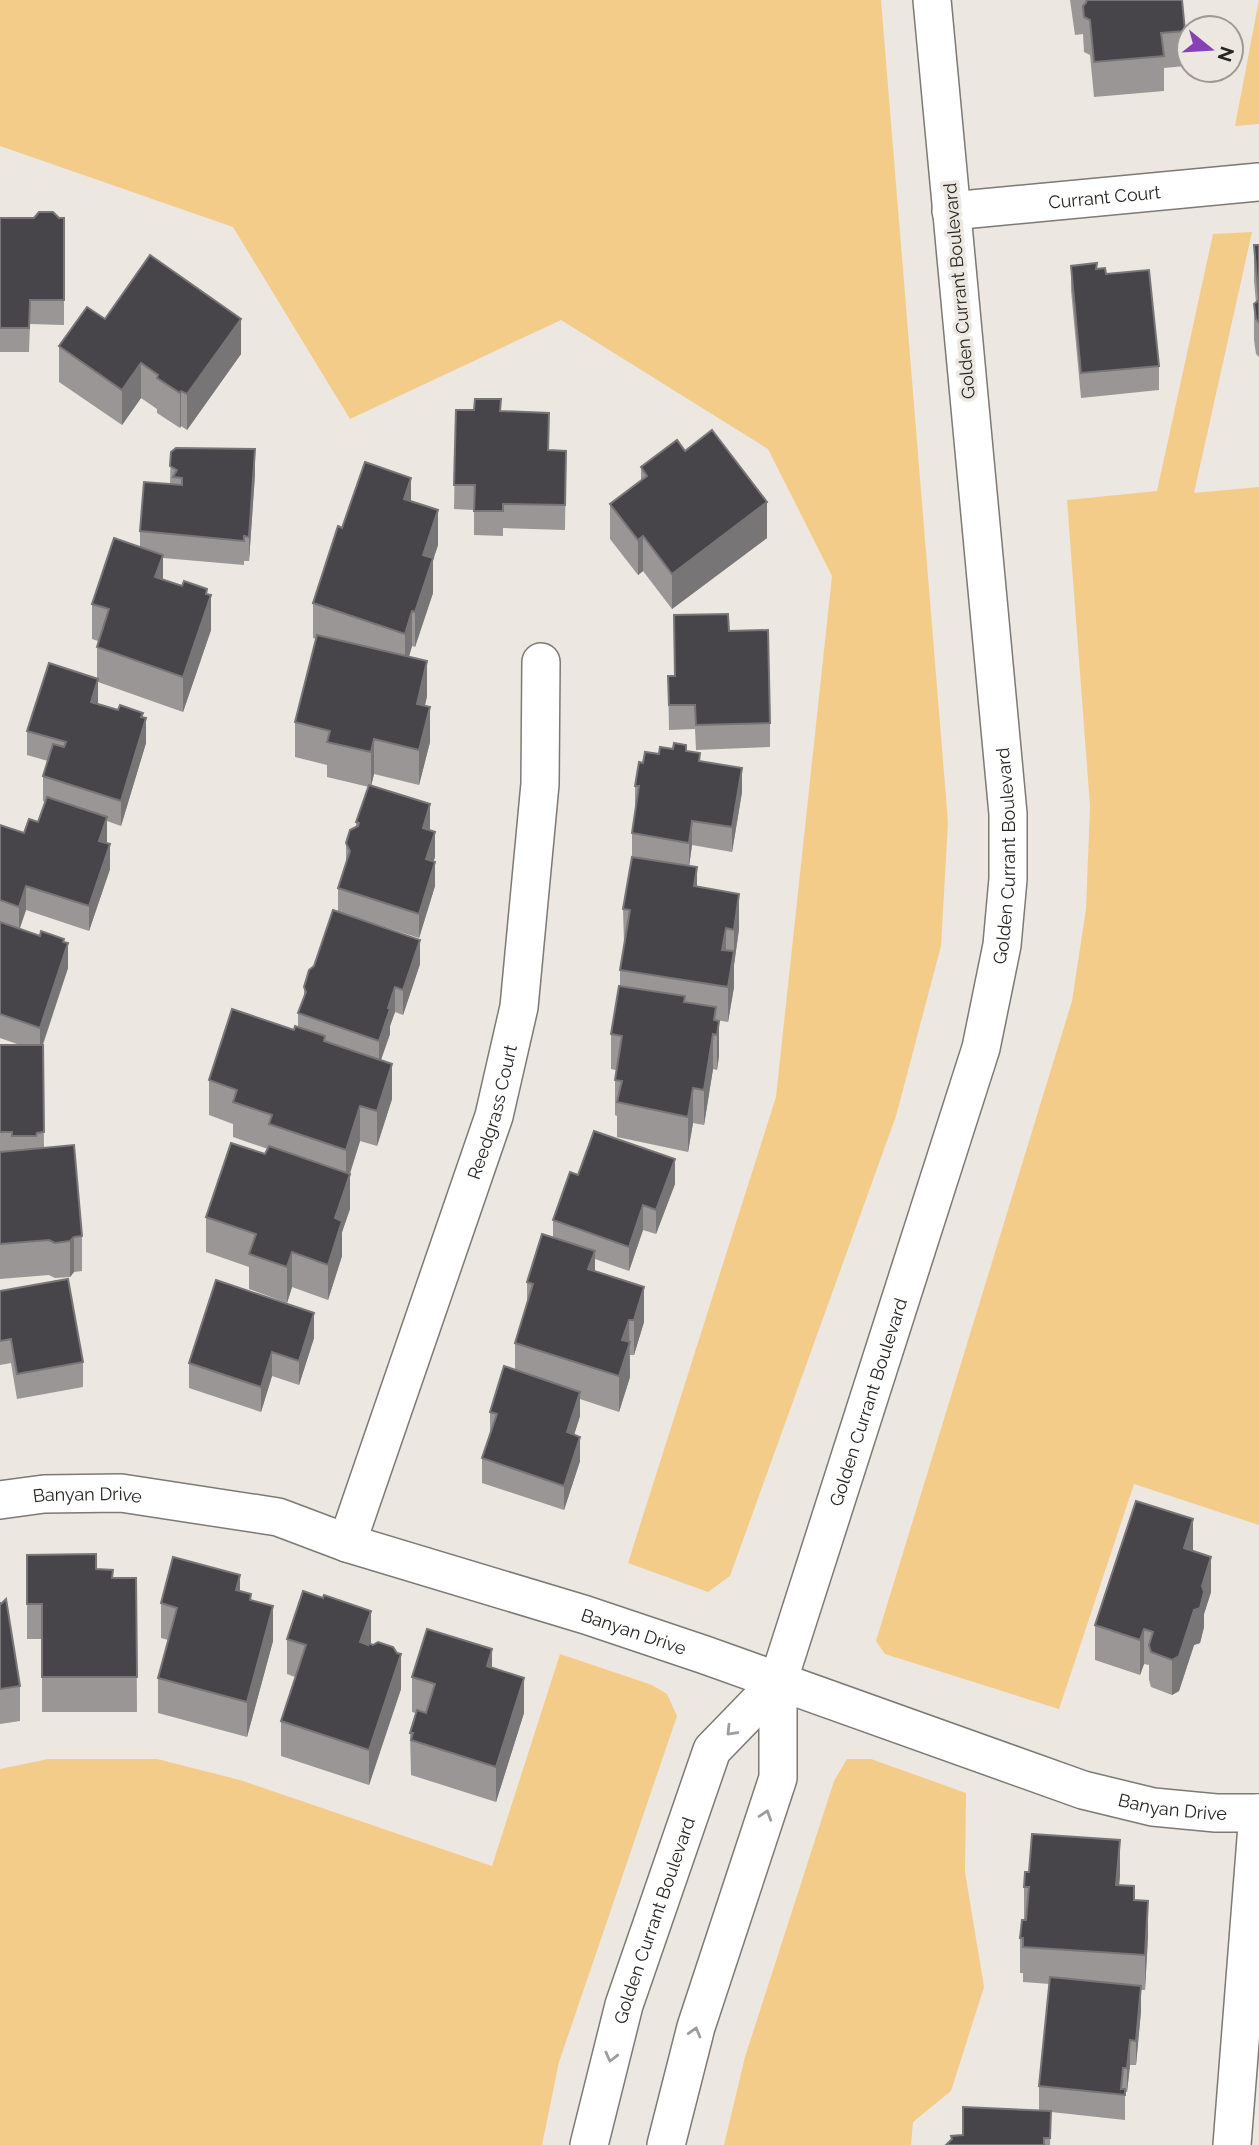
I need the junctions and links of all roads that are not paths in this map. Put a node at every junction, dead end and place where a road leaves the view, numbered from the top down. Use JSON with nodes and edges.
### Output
{"nodes":[{"id":1,"x":932,"y":0,"type":"edge"},
{"id":2,"x":1259,"y":182,"type":"edge"},
{"id":3,"x":951,"y":211,"type":"junction"},
{"id":4,"x":541,"y":662,"type":"dead end"},
{"id":5,"x":0,"y":1500,"type":"edge"},
{"id":6,"x":346,"y":1543,"type":"junction"},
{"id":7,"x":778,"y":1682,"type":"junction"},
{"id":8,"x":1259,"y":1812,"type":"edge"},
{"id":9,"x":589,"y":2145,"type":"edge"},
{"id":10,"x":666,"y":2145,"type":"edge"},
{"id":11,"x":1232,"y":2145,"type":"edge"}],
"edges":[{"from":1,"to":3,"type":"street","name":"Golden Currant Boulevard"},
{"from":2,"to":3,"type":"street","name":"Currant Court"},
{"from":3,"to":7,"type":"street","name":"Golden Currant Boulevard"},
{"from":4,"to":6,"type":"street","name":"Reedgrass Court"},
{"from":5,"to":6,"type":"street","name":"Banyan Drive"},
{"from":6,"to":7,"type":"street","name":"Banyan Drive"},
{"from":7,"to":8,"type":"street","name":"Banyan Drive"},
{"from":7,"to":9,"type":"street","name":"Golden Currant Boulevard","one_way":true},
{"from":10,"to":7,"type":"street","name":"Golden Currant Boulevard","one_way":true},
{"from":8,"to":11,"type":"street"}]}
